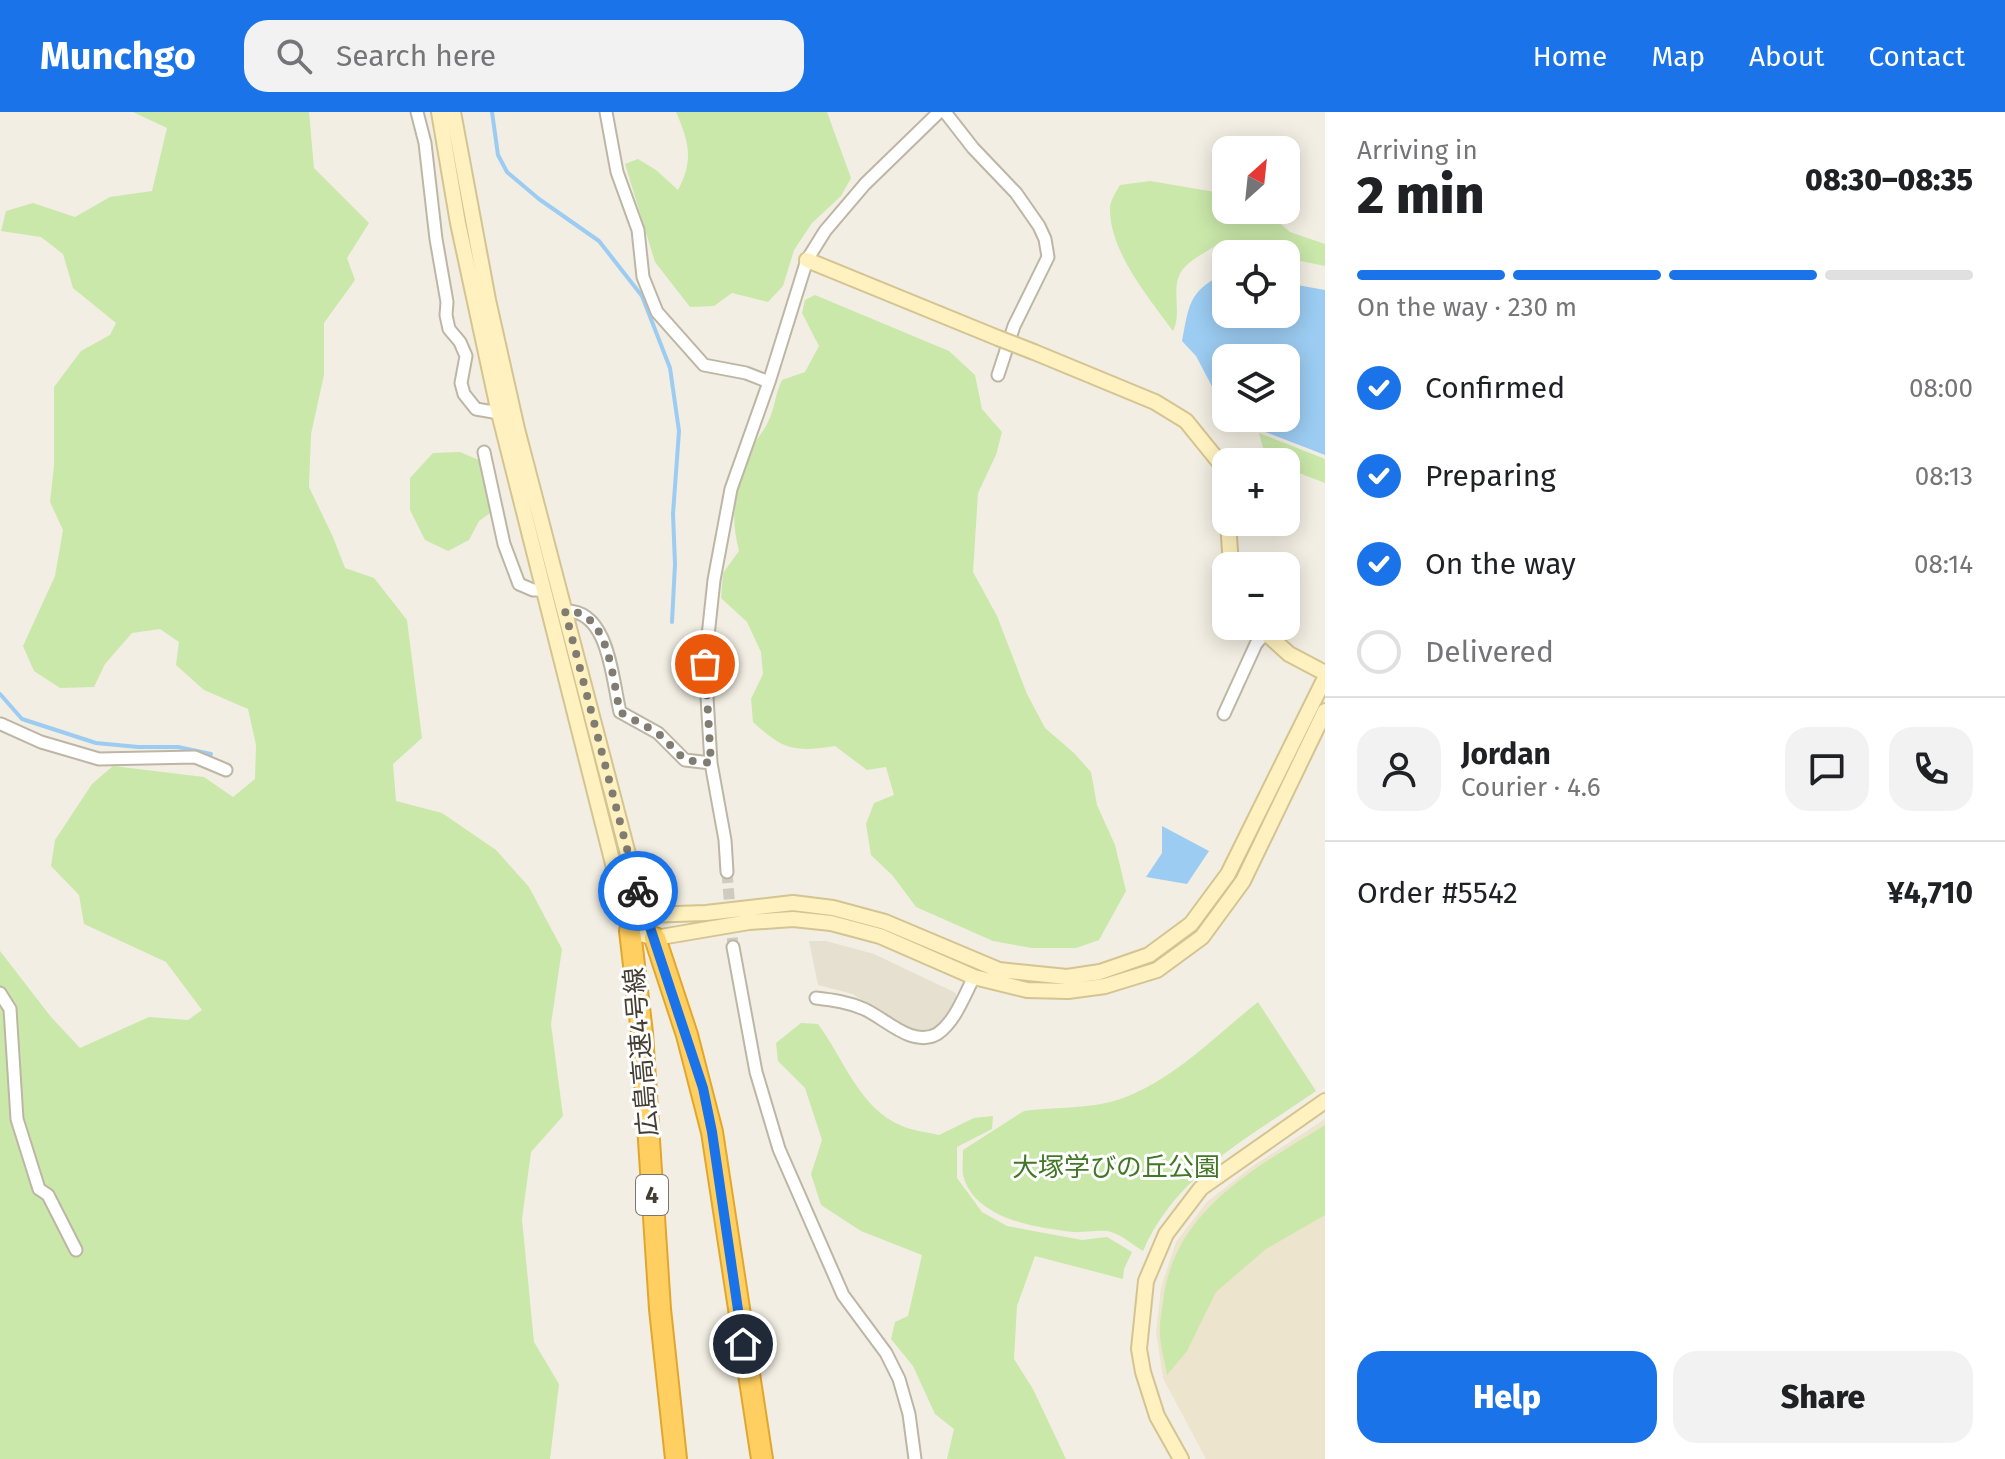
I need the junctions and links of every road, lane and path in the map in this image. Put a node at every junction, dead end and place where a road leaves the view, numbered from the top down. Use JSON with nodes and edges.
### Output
{"nodes":[{"id":1,"x":417,"y":112,"type":"edge"},
{"id":2,"x":439,"y":112,"type":"edge"},
{"id":3,"x":453,"y":112,"type":"edge"},
{"id":4,"x":606,"y":112,"type":"edge"},
{"id":5,"x":942,"y":112,"type":"edge"},
{"id":6,"x":807,"y":260,"type":"junction"},
{"id":7,"x":998,"y":375,"type":"dead end"},
{"id":8,"x":769,"y":382,"type":"junction"},
{"id":9,"x":499,"y":413,"type":"junction"},
{"id":10,"x":484,"y":452,"type":"dead end"},
{"id":11,"x":1212,"y":453,"type":"edge"},
{"id":12,"x":542,"y":590,"type":"junction"},
{"id":13,"x":565,"y":611,"type":"junction"},
{"id":14,"x":1257,"y":640,"type":"edge"},
{"id":15,"x":1273,"y":640,"type":"edge"},
{"id":16,"x":1325,"y":676,"type":"edge"},
{"id":17,"x":1325,"y":711,"type":"edge"},
{"id":18,"x":1224,"y":714,"type":"dead end"},
{"id":19,"x":0,"y":724,"type":"edge"},
{"id":20,"x":711,"y":763,"type":"junction"},
{"id":21,"x":226,"y":770,"type":"dead end"},
{"id":22,"x":727,"y":872,"type":"tunnel mouth"},
{"id":23,"x":645,"y":915,"type":"junction"},
{"id":24,"x":630,"y":931,"type":"junction"},
{"id":25,"x":655,"y":938,"type":"junction"},
{"id":26,"x":733,"y":947,"type":"tunnel mouth"},
{"id":27,"x":974,"y":977,"type":"junction"},
{"id":28,"x":0,"y":993,"type":"edge"},
{"id":29,"x":816,"y":998,"type":"dead end"},
{"id":30,"x":1325,"y":1101,"type":"edge"},
{"id":31,"x":76,"y":1250,"type":"dead end"},
{"id":32,"x":676,"y":1459,"type":"edge"},
{"id":33,"x":762,"y":1459,"type":"edge"},
{"id":34,"x":915,"y":1459,"type":"edge"},
{"id":35,"x":1181,"y":1459,"type":"edge"}],
"edges":[{"from":1,"to":9,"type":"street"},
{"from":2,"to":9,"type":"street"},
{"from":3,"to":13,"type":"street"},
{"from":4,"to":8,"type":"street"},
{"from":5,"to":6,"type":"street"},
{"from":5,"to":7,"type":"street"},
{"from":6,"to":8,"type":"street"},
{"from":6,"to":11,"type":"street","bridge":true},
{"from":8,"to":20,"type":"street"},
{"from":9,"to":12,"type":"street"},
{"from":10,"to":12,"type":"street"},
{"from":12,"to":24,"type":"street"},
{"from":13,"to":20,"type":"street"},
{"from":13,"to":23,"type":"street"},
{"from":14,"to":18,"type":"street"},
{"from":15,"to":16,"type":"street"},
{"from":16,"to":23,"type":"street"},
{"from":17,"to":27,"type":"street"},
{"from":19,"to":21,"type":"street"},
{"from":20,"to":22,"type":"street"},
{"from":23,"to":24,"type":"street"},
{"from":23,"to":25,"type":"street"},
{"from":24,"to":25,"type":"street"},
{"from":24,"to":32,"type":"highway","name":"広島高速4号線","number":"4"},
{"from":25,"to":27,"type":"street"},
{"from":25,"to":33,"type":"highway","name":"広島高速4号線"},
{"from":26,"to":34,"type":"street"},
{"from":27,"to":29,"type":"street"},
{"from":28,"to":31,"type":"street"},
{"from":30,"to":35,"type":"street"}]}
